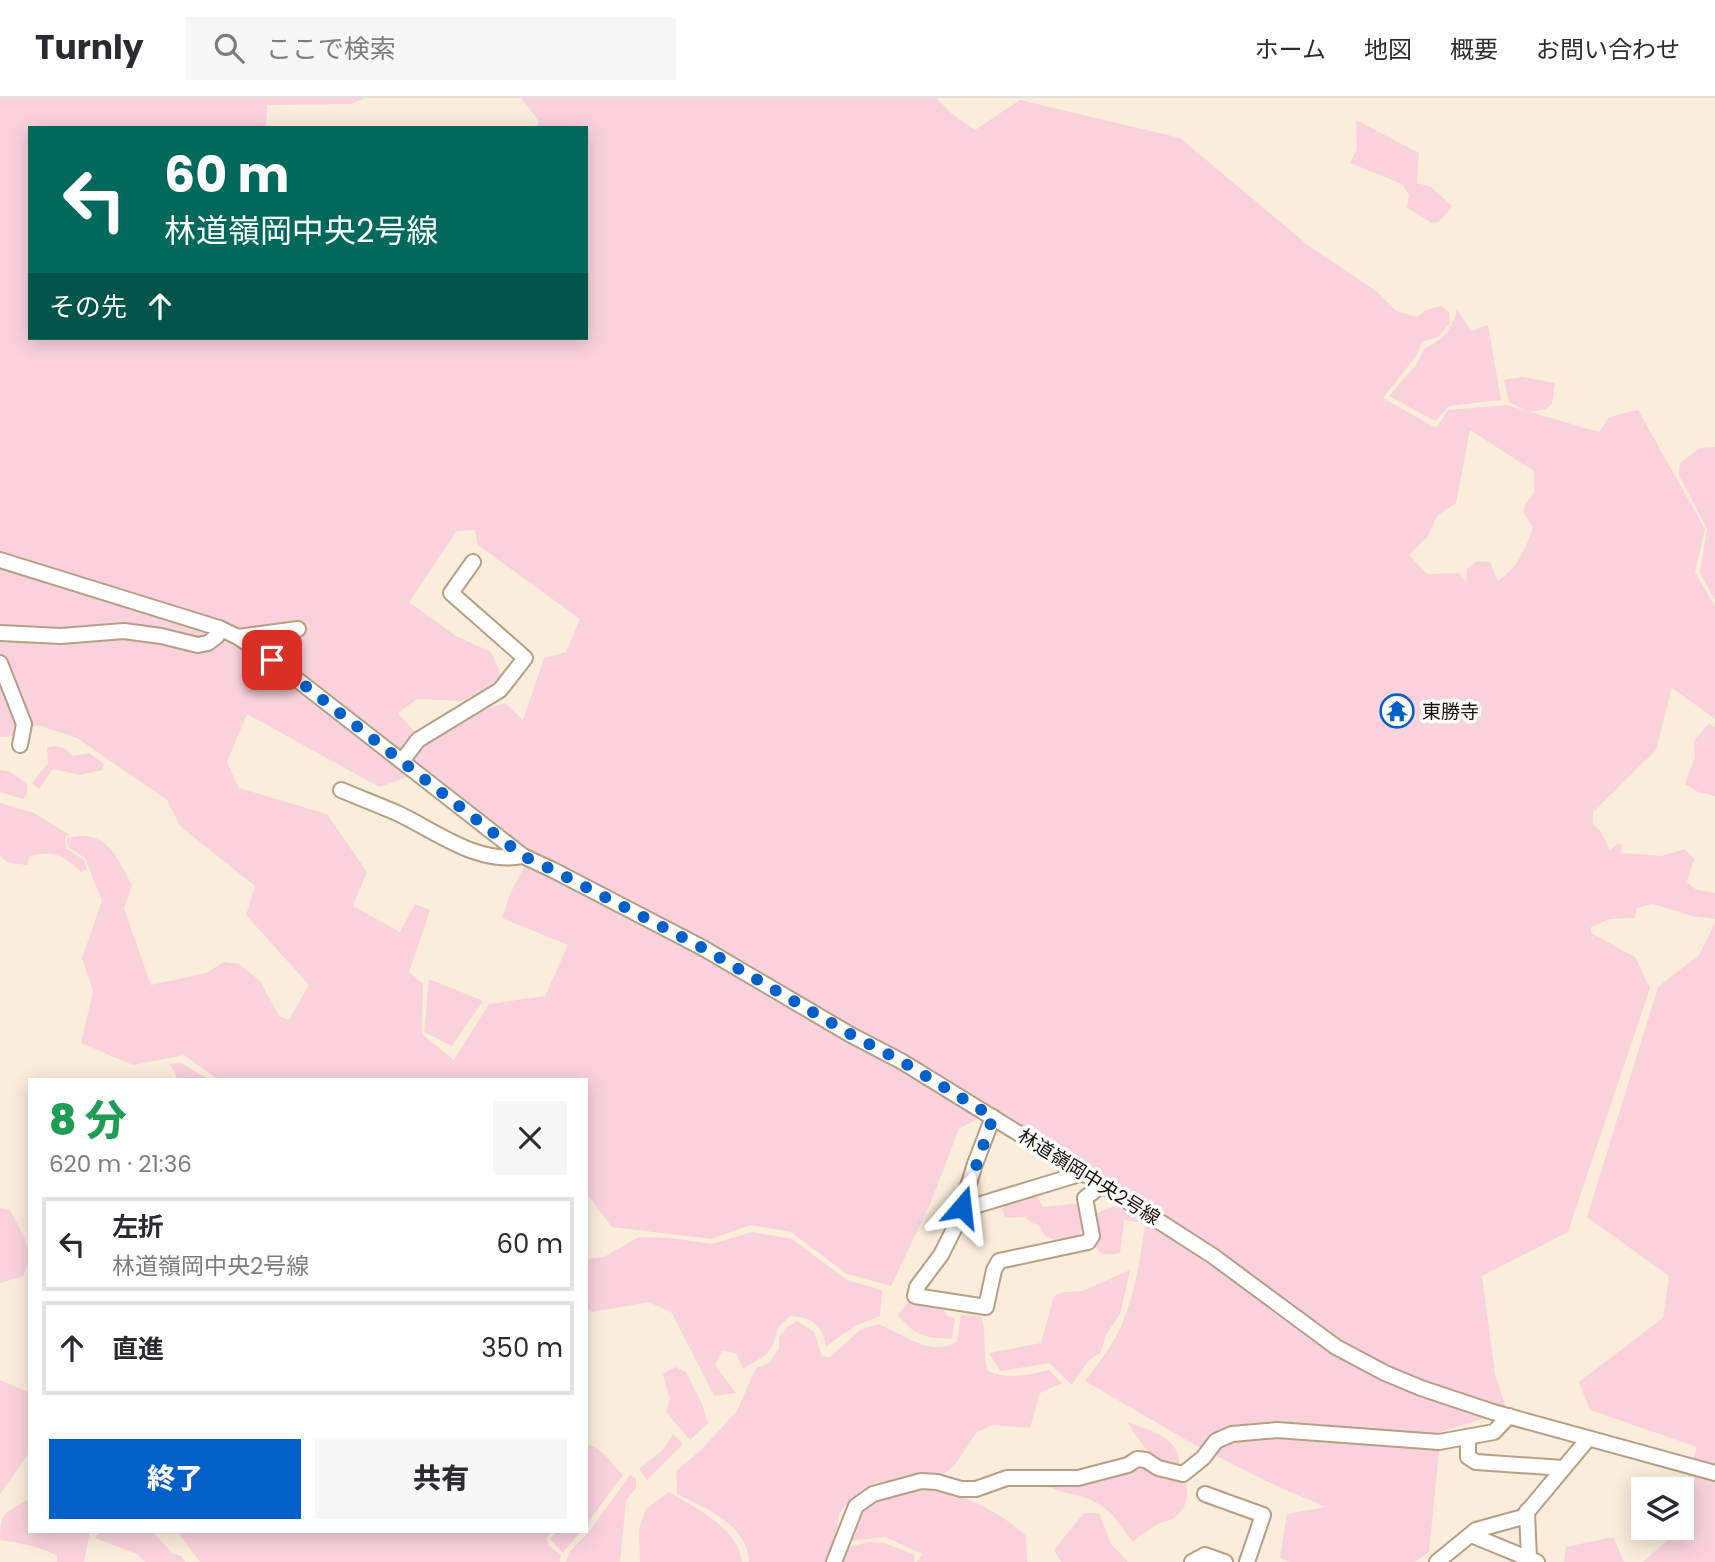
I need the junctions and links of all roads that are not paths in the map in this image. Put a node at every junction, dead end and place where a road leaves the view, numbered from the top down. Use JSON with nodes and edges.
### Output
{"nodes":[{"id":1,"x":0,"y":560,"type":"edge"},
{"id":2,"x":473,"y":562,"type":"dead end"},
{"id":3,"x":219,"y":628,"type":"junction"},
{"id":4,"x":298,"y":629,"type":"dead end"},
{"id":5,"x":0,"y":633,"type":"edge"},
{"id":6,"x":238,"y":637,"type":"junction"},
{"id":7,"x":0,"y":663,"type":"edge"},
{"id":8,"x":20,"y":745,"type":"dead end"},
{"id":9,"x":402,"y":761,"type":"junction"},
{"id":10,"x":341,"y":790,"type":"dead end"},
{"id":11,"x":523,"y":856,"type":"junction"},
{"id":12,"x":993,"y":1117,"type":"junction"},
{"id":13,"x":1083,"y":1173,"type":"junction"},
{"id":14,"x":1102,"y":1185,"type":"junction"},
{"id":15,"x":962,"y":1207,"type":"junction"},
{"id":16,"x":1509,"y":1416,"type":"junction"},
{"id":17,"x":1468,"y":1437,"type":"junction"},
{"id":18,"x":1588,"y":1439,"type":"junction"},
{"id":19,"x":1563,"y":1468,"type":"junction"},
{"id":20,"x":1715,"y":1473,"type":"edge"},
{"id":21,"x":1205,"y":1494,"type":"dead end"},
{"id":22,"x":1527,"y":1511,"type":"junction"},
{"id":23,"x":1471,"y":1535,"type":"junction"},
{"id":24,"x":1533,"y":1560,"type":"edge"},
{"id":25,"x":834,"y":1562,"type":"edge"},
{"id":26,"x":1192,"y":1562,"type":"edge"},
{"id":27,"x":1224,"y":1562,"type":"edge"},
{"id":28,"x":1247,"y":1562,"type":"edge"},
{"id":29,"x":1437,"y":1562,"type":"edge"}],
"edges":[{"from":1,"to":3,"type":"street"},
{"from":2,"to":9,"type":"street"},
{"from":3,"to":5,"type":"street"},
{"from":3,"to":6,"type":"street"},
{"from":4,"to":6,"type":"street"},
{"from":6,"to":9,"type":"street"},
{"from":7,"to":8,"type":"street"},
{"from":9,"to":11,"type":"street"},
{"from":10,"to":11,"type":"street"},
{"from":11,"to":12,"type":"street","name":"林道嶺岡中央2号線"},
{"from":12,"to":13,"type":"street","name":"林道嶺岡中央2号線"},
{"from":12,"to":15,"type":"street"},
{"from":13,"to":14,"type":"street","name":"林道嶺岡中央2号線"},
{"from":13,"to":15,"type":"street"},
{"from":14,"to":15,"type":"street"},
{"from":14,"to":16,"type":"street","name":"林道嶺岡中央2号線"},
{"from":16,"to":17,"type":"street"},
{"from":16,"to":18,"type":"street","name":"林道嶺岡中央2号線"},
{"from":17,"to":19,"type":"street"},
{"from":17,"to":25,"type":"street"},
{"from":18,"to":19,"type":"street"},
{"from":18,"to":20,"type":"street","name":"林道嶺岡中央2号線"},
{"from":19,"to":22,"type":"street"},
{"from":21,"to":28,"type":"street"},
{"from":22,"to":23,"type":"street"},
{"from":22,"to":24,"type":"street"},
{"from":23,"to":24,"type":"street"},
{"from":23,"to":29,"type":"street"},
{"from":26,"to":27,"type":"street"}]}
